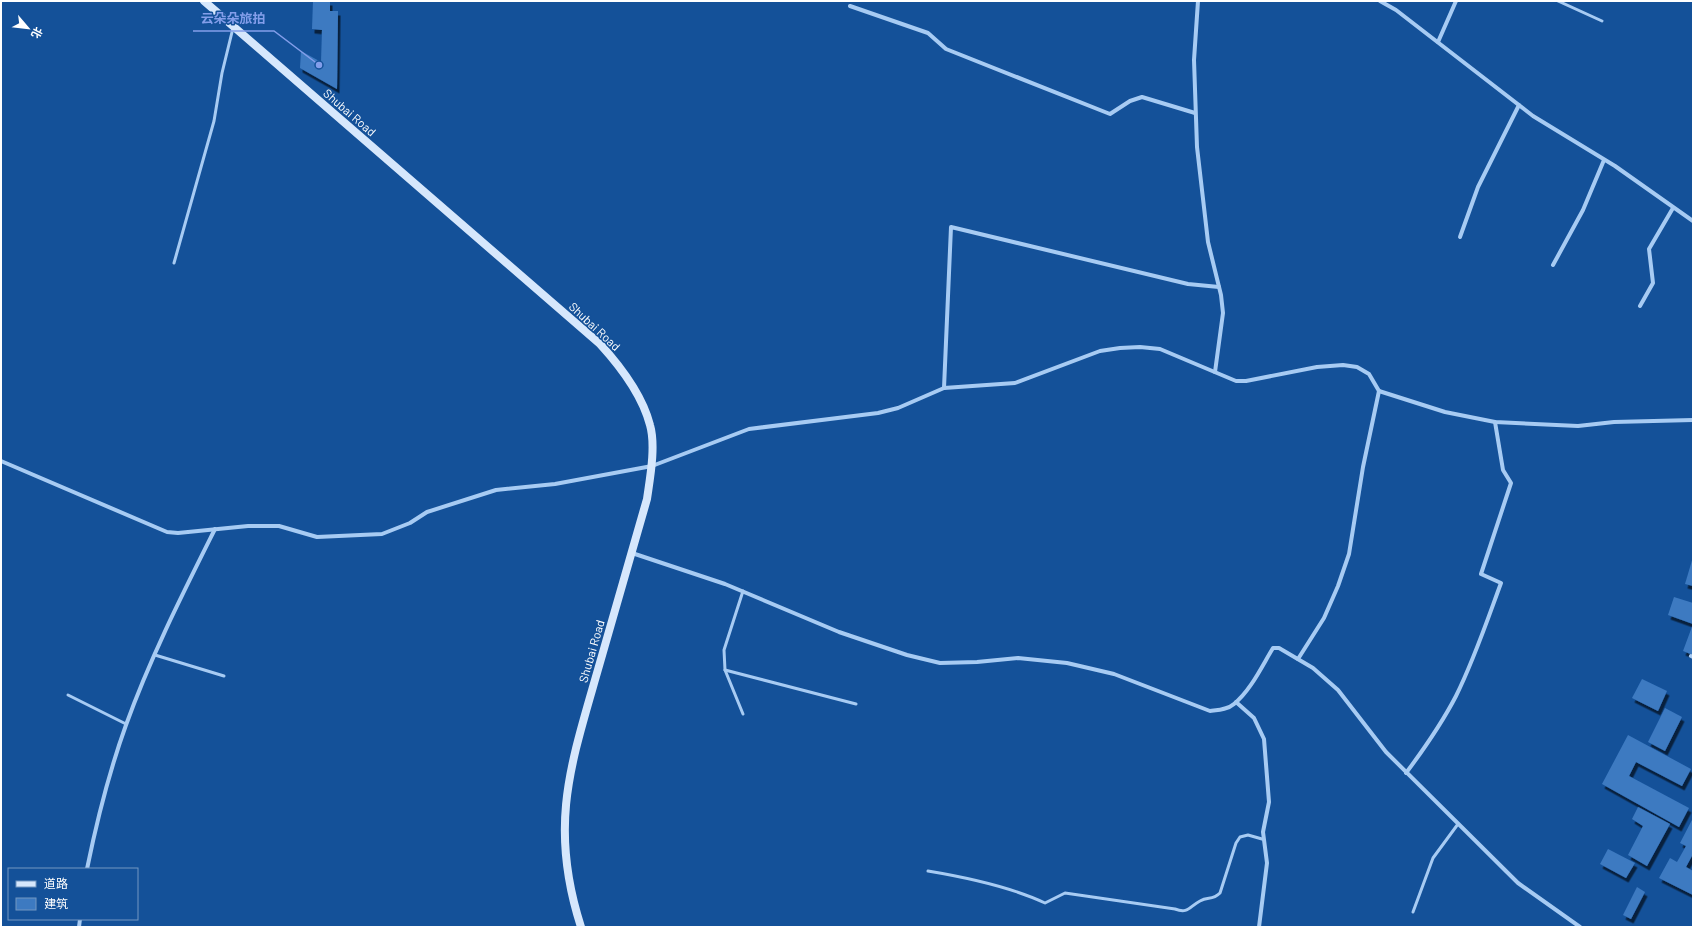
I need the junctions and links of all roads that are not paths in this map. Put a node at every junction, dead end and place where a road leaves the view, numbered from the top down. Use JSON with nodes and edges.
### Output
{"nodes":[{"id":1,"x":204,"y":1,"type":"edge"},
{"id":2,"x":1198,"y":1,"type":"edge"},
{"id":3,"x":1380,"y":1,"type":"edge"},
{"id":4,"x":1456,"y":1,"type":"edge"},
{"id":5,"x":1558,"y":1,"type":"edge"},
{"id":6,"x":850,"y":6,"type":"dead end"},
{"id":7,"x":1602,"y":20,"type":"dead end"},
{"id":8,"x":233,"y":27,"type":"junction"},
{"id":9,"x":1438,"y":42,"type":"junction"},
{"id":10,"x":1519,"y":105,"type":"junction"},
{"id":11,"x":1195,"y":113,"type":"junction"},
{"id":12,"x":1604,"y":160,"type":"junction"},
{"id":13,"x":1673,"y":208,"type":"junction"},
{"id":14,"x":1693,"y":221,"type":"edge"},
{"id":15,"x":1460,"y":237,"type":"dead end"},
{"id":16,"x":174,"y":263,"type":"dead end"},
{"id":17,"x":1553,"y":265,"type":"dead end"},
{"id":18,"x":1219,"y":287,"type":"junction"},
{"id":19,"x":1640,"y":306,"type":"dead end"},
{"id":20,"x":1215,"y":372,"type":"junction"},
{"id":21,"x":944,"y":388,"type":"junction"},
{"id":22,"x":1379,"y":391,"type":"junction"},
{"id":23,"x":1693,"y":420,"type":"edge"},
{"id":24,"x":1495,"y":422,"type":"junction"},
{"id":25,"x":1,"y":461,"type":"edge"},
{"id":26,"x":652,"y":466,"type":"junction"},
{"id":27,"x":215,"y":529,"type":"junction"},
{"id":28,"x":632,"y":552,"type":"junction"},
{"id":29,"x":743,"y":591,"type":"junction"},
{"id":30,"x":155,"y":655,"type":"junction"},
{"id":31,"x":1298,"y":659,"type":"junction"},
{"id":32,"x":725,"y":670,"type":"junction"},
{"id":33,"x":224,"y":676,"type":"dead end"},
{"id":34,"x":68,"y":694,"type":"dead end"},
{"id":35,"x":1236,"y":702,"type":"junction"},
{"id":36,"x":856,"y":704,"type":"dead end"},
{"id":37,"x":743,"y":714,"type":"dead end"},
{"id":38,"x":126,"y":724,"type":"junction"},
{"id":39,"x":1406,"y":773,"type":"junction"},
{"id":40,"x":1458,"y":824,"type":"junction"},
{"id":41,"x":1262,"y":838,"type":"junction"},
{"id":42,"x":87,"y":868,"type":"edge"},
{"id":43,"x":928,"y":871,"type":"dead end"},
{"id":44,"x":1413,"y":912,"type":"dead end"},
{"id":45,"x":581,"y":927,"type":"edge"},
{"id":46,"x":1259,"y":927,"type":"edge"},
{"id":47,"x":1580,"y":927,"type":"edge"}],
"edges":[{"from":1,"to":8,"type":"main road","name":"Shubai Road"},
{"from":2,"to":11,"type":"street"},
{"from":3,"to":9,"type":"street"},
{"from":4,"to":9,"type":"street"},
{"from":5,"to":7,"type":"lane"},
{"from":6,"to":11,"type":"street"},
{"from":8,"to":16,"type":"lane"},
{"from":8,"to":26,"type":"main road","name":"Shubai Road"},
{"from":9,"to":10,"type":"street"},
{"from":10,"to":12,"type":"street"},
{"from":10,"to":15,"type":"street"},
{"from":11,"to":18,"type":"street"},
{"from":12,"to":13,"type":"street"},
{"from":12,"to":17,"type":"street"},
{"from":13,"to":14,"type":"street"},
{"from":13,"to":19,"type":"street"},
{"from":18,"to":20,"type":"street"},
{"from":18,"to":21,"type":"street"},
{"from":20,"to":21,"type":"street"},
{"from":20,"to":22,"type":"street"},
{"from":21,"to":26,"type":"street"},
{"from":22,"to":24,"type":"street"},
{"from":22,"to":31,"type":"street"},
{"from":23,"to":24,"type":"street"},
{"from":24,"to":39,"type":"street"},
{"from":25,"to":27,"type":"street"},
{"from":26,"to":27,"type":"street"},
{"from":26,"to":28,"type":"main road","name":"Shubai Road"},
{"from":27,"to":30,"type":"street"},
{"from":28,"to":29,"type":"street"},
{"from":28,"to":45,"type":"main road","name":"Shubai Road"},
{"from":29,"to":32,"type":"lane"},
{"from":29,"to":35,"type":"street"},
{"from":30,"to":33,"type":"lane"},
{"from":30,"to":38,"type":"street"},
{"from":31,"to":35,"type":"street"},
{"from":31,"to":39,"type":"street"},
{"from":32,"to":36,"type":"lane"},
{"from":32,"to":37,"type":"lane"},
{"from":34,"to":38,"type":"lane"},
{"from":35,"to":41,"type":"street"},
{"from":38,"to":42,"type":"street"},
{"from":39,"to":40,"type":"street"},
{"from":40,"to":44,"type":"lane"},
{"from":40,"to":47,"type":"street"},
{"from":41,"to":43,"type":"lane"},
{"from":41,"to":46,"type":"street"}]}
